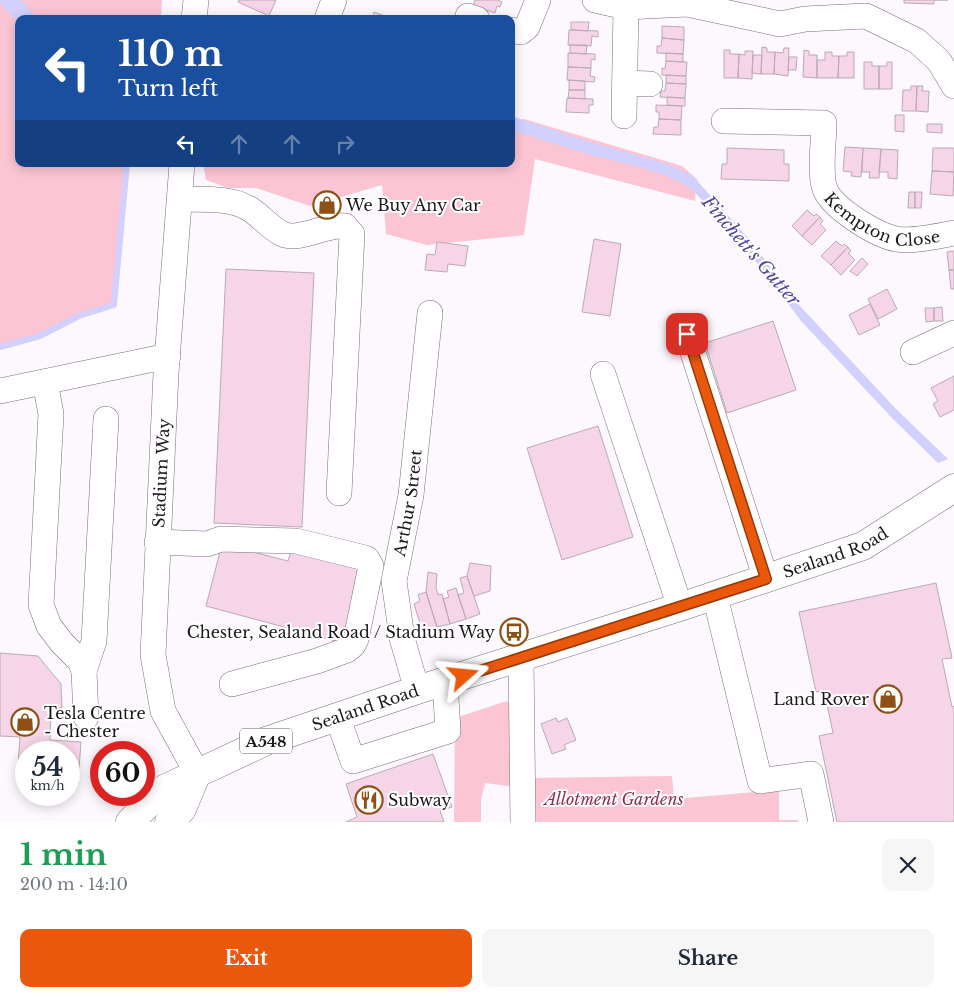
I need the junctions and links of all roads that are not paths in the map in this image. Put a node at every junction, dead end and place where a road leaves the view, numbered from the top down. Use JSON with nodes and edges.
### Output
{"nodes":[{"id":1,"x":196,"y":0,"type":"edge"},
{"id":2,"x":334,"y":0,"type":"edge"},
{"id":3,"x":538,"y":0,"type":"edge"},
{"id":4,"x":595,"y":0,"type":"edge"},
{"id":5,"x":626,"y":7,"type":"junction"},
{"id":6,"x":867,"y":8,"type":"edge"},
{"id":7,"x":194,"y":15,"type":"edge"},
{"id":8,"x":328,"y":15,"type":"edge"},
{"id":9,"x":515,"y":31,"type":"edge"},
{"id":10,"x":625,"y":83,"type":"junction"},
{"id":11,"x":650,"y":84,"type":"dead end"},
{"id":12,"x":954,"y":86,"type":"edge"},
{"id":13,"x":624,"y":116,"type":"dead end"},
{"id":14,"x":724,"y":122,"type":"dead end"},
{"id":15,"x":182,"y":167,"type":"edge"},
{"id":16,"x":180,"y":199,"type":"junction"},
{"id":17,"x":954,"y":234,"type":"edge"},
{"id":18,"x":430,"y":314,"type":"dead end"},
{"id":19,"x":954,"y":333,"type":"edge"},
{"id":20,"x":687,"y":334,"type":"dead end"},
{"id":21,"x":913,"y":352,"type":"dead end"},
{"id":22,"x":168,"y":356,"type":"junction"},
{"id":23,"x":603,"y":374,"type":"dead end"},
{"id":24,"x":45,"y":382,"type":"junction"},
{"id":25,"x":0,"y":391,"type":"edge"},
{"id":26,"x":106,"y":419,"type":"dead end"},
{"id":27,"x":946,"y":493,"type":"edge"},
{"id":28,"x":339,"y":494,"type":"dead end"},
{"id":29,"x":157,"y":542,"type":"junction"},
{"id":30,"x":365,"y":558,"type":"junction"},
{"id":31,"x":400,"y":560,"type":"junction"},
{"id":32,"x":766,"y":579,"type":"junction"},
{"id":33,"x":715,"y":596,"type":"junction"},
{"id":34,"x":680,"y":607,"type":"junction"},
{"id":35,"x":521,"y":658,"type":"junction"},
{"id":36,"x":84,"y":671,"type":"junction"},
{"id":37,"x":445,"y":682,"type":"junction"},
{"id":38,"x":232,"y":684,"type":"dead end"},
{"id":39,"x":417,"y":690,"type":"junction"},
{"id":40,"x":337,"y":716,"type":"junction"},
{"id":41,"x":86,"y":717,"type":"dead end"},
{"id":42,"x":197,"y":773,"type":"junction"},
{"id":43,"x":130,"y":822,"type":"edge"},
{"id":44,"x":169,"y":822,"type":"edge"},
{"id":45,"x":523,"y":822,"type":"edge"},
{"id":46,"x":821,"y":822,"type":"edge"}],
"edges":[{"from":1,"to":7,"type":"street"},
{"from":2,"to":8,"type":"street"},
{"from":3,"to":9,"type":"street"},
{"from":4,"to":5,"type":"street"},
{"from":5,"to":6,"type":"street"},
{"from":5,"to":10,"type":"street"},
{"from":6,"to":12,"type":"street"},
{"from":10,"to":11,"type":"street"},
{"from":10,"to":13,"type":"street"},
{"from":14,"to":17,"type":"street","name":"Kempton Close"},
{"from":15,"to":16,"type":"street","name":"Stadium Way"},
{"from":16,"to":22,"type":"street","name":"Stadium Way"},
{"from":16,"to":28,"type":"street"},
{"from":18,"to":31,"type":"street","name":"Arthur Street"},
{"from":19,"to":21,"type":"street"},
{"from":20,"to":32,"type":"street"},
{"from":22,"to":24,"type":"street"},
{"from":22,"to":29,"type":"street","name":"Stadium Way"},
{"from":23,"to":34,"type":"street"},
{"from":24,"to":25,"type":"street"},
{"from":24,"to":36,"type":"street"},
{"from":26,"to":36,"type":"street"},
{"from":27,"to":32,"type":"main road","name":"Sealand Road","number":"A548"},
{"from":29,"to":30,"type":"street"},
{"from":29,"to":42,"type":"street","name":"Stadium Way"},
{"from":30,"to":31,"type":"street"},
{"from":30,"to":38,"type":"street"},
{"from":31,"to":39,"type":"street","name":"Arthur Street"},
{"from":32,"to":33,"type":"main road","name":"Sealand Road","number":"A548"},
{"from":33,"to":34,"type":"main road","name":"Sealand Road","number":"A548"},
{"from":33,"to":46,"type":"street"},
{"from":34,"to":35,"type":"main road","name":"Sealand Road","number":"A548"},
{"from":35,"to":37,"type":"main road","name":"Sealand Road","number":"A548"},
{"from":35,"to":45,"type":"street"},
{"from":36,"to":41,"type":"street"},
{"from":37,"to":39,"type":"main road","name":"Sealand Road","number":"A548"},
{"from":37,"to":40,"type":"street"},
{"from":39,"to":40,"type":"main road","name":"Sealand Road","number":"A548"},
{"from":40,"to":42,"type":"main road","name":"Sealand Road","number":"A548"},
{"from":42,"to":43,"type":"main road","name":"Sealand Road","number":"A548"},
{"from":42,"to":44,"type":"main road"}]}
